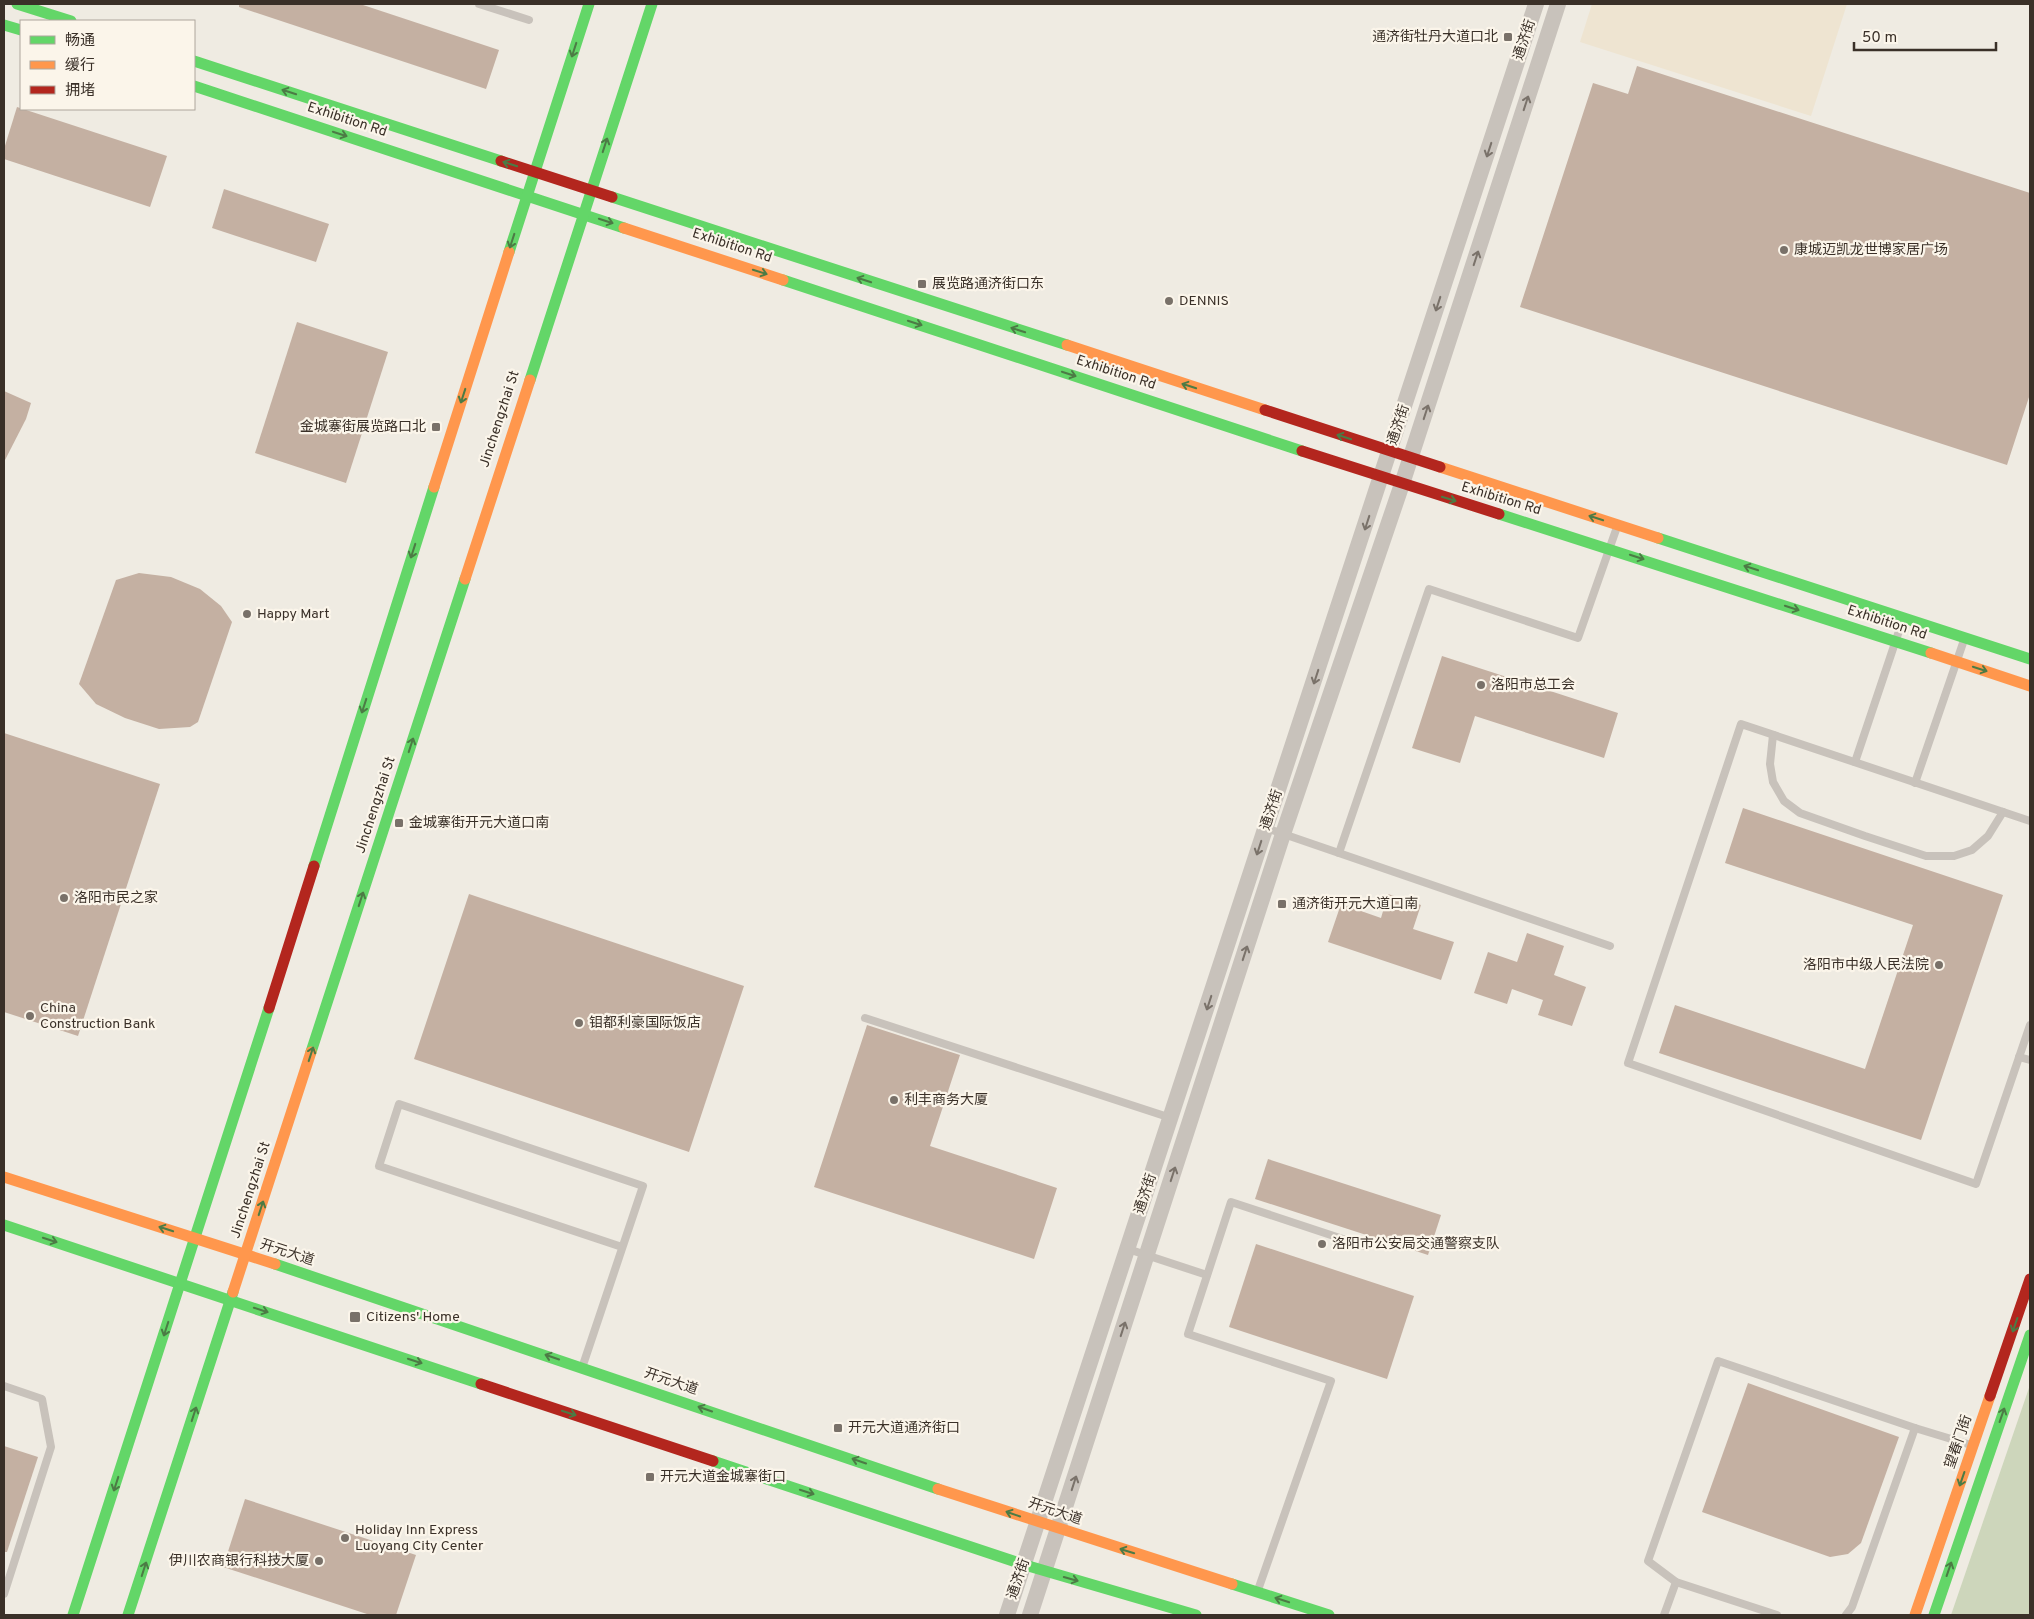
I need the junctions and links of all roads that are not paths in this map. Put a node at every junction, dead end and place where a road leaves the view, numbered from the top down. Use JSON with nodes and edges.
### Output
{"nodes":[{"id":1,"x":17,"y":4,"type":"edge"},
{"id":2,"x":479,"y":4,"type":"edge"},
{"id":3,"x":589,"y":4,"type":"edge"},
{"id":4,"x":652,"y":4,"type":"edge"},
{"id":5,"x":1536,"y":4,"type":"edge"},
{"id":6,"x":1558,"y":4,"type":"edge"},
{"id":7,"x":68,"y":20,"type":"edge"},
{"id":8,"x":529,"y":20,"type":"dead end"},
{"id":9,"x":4,"y":24,"type":"edge"},
{"id":10,"x":20,"y":30,"type":"edge"},
{"id":11,"x":195,"y":61,"type":"edge"},
{"id":12,"x":195,"y":86,"type":"edge"},
{"id":13,"x":534,"y":172,"type":"junction"},
{"id":14,"x":590,"y":191,"type":"junction"},
{"id":15,"x":527,"y":194,"type":"junction"},
{"id":16,"x":582,"y":213,"type":"junction"},
{"id":17,"x":1390,"y":452,"type":"junction"},
{"id":18,"x":1410,"y":459,"type":"junction"},
{"id":19,"x":1382,"y":477,"type":"junction"},
{"id":20,"x":1402,"y":484,"type":"junction"},
{"id":21,"x":1618,"y":525,"type":"junction"},
{"id":22,"x":1610,"y":548,"type":"junction"},
{"id":23,"x":1903,"y":618,"type":"junction"},
{"id":24,"x":1965,"y":638,"type":"junction"},
{"id":25,"x":1895,"y":641,"type":"junction"},
{"id":26,"x":2030,"y":659,"type":"edge"},
{"id":27,"x":1957,"y":661,"type":"junction"},
{"id":28,"x":2030,"y":686,"type":"edge"},
{"id":29,"x":1773,"y":735,"type":"junction"},
{"id":30,"x":1855,"y":762,"type":"junction"},
{"id":31,"x":1915,"y":782,"type":"junction"},
{"id":32,"x":2003,"y":812,"type":"junction"},
{"id":33,"x":2030,"y":821,"type":"edge"},
{"id":34,"x":1266,"y":828,"type":"junction"},
{"id":35,"x":1283,"y":834,"type":"junction"},
{"id":36,"x":1339,"y":852,"type":"junction"},
{"id":37,"x":1610,"y":946,"type":"dead end"},
{"id":38,"x":865,"y":1018,"type":"dead end"},
{"id":39,"x":2030,"y":1025,"type":"edge"},
{"id":40,"x":2020,"y":1057,"type":"junction"},
{"id":41,"x":2030,"y":1060,"type":"edge"},
{"id":42,"x":1171,"y":1118,"type":"junction"},
{"id":43,"x":4,"y":1177,"type":"edge"},
{"id":44,"x":4,"y":1225,"type":"edge"},
{"id":45,"x":195,"y":1238,"type":"junction"},
{"id":46,"x":1364,"y":1246,"type":"dead end"},
{"id":47,"x":622,"y":1248,"type":"junction"},
{"id":48,"x":1128,"y":1250,"type":"junction"},
{"id":49,"x":246,"y":1255,"type":"junction"},
{"id":50,"x":1147,"y":1255,"type":"junction"},
{"id":51,"x":1207,"y":1275,"type":"junction"},
{"id":52,"x":2030,"y":1279,"type":"edge"},
{"id":53,"x":182,"y":1283,"type":"junction"},
{"id":54,"x":231,"y":1300,"type":"junction"},
{"id":55,"x":2030,"y":1335,"type":"edge"},
{"id":56,"x":583,"y":1367,"type":"junction"},
{"id":57,"x":4,"y":1386,"type":"edge"},
{"id":58,"x":1915,"y":1428,"type":"junction"},
{"id":59,"x":1973,"y":1446,"type":"junction"},
{"id":60,"x":1990,"y":1452,"type":"junction"},
{"id":61,"x":1039,"y":1522,"type":"junction"},
{"id":62,"x":1059,"y":1530,"type":"junction"},
{"id":63,"x":1024,"y":1565,"type":"junction"},
{"id":64,"x":1046,"y":1571,"type":"junction"},
{"id":65,"x":1676,"y":1582,"type":"junction"},
{"id":66,"x":1257,"y":1592,"type":"junction"},
{"id":67,"x":4,"y":1594,"type":"edge"},
{"id":68,"x":72,"y":1615,"type":"edge"},
{"id":69,"x":128,"y":1615,"type":"edge"},
{"id":70,"x":1007,"y":1615,"type":"edge"},
{"id":71,"x":1030,"y":1615,"type":"edge"},
{"id":72,"x":1196,"y":1615,"type":"edge"},
{"id":73,"x":1329,"y":1615,"type":"edge"},
{"id":74,"x":1664,"y":1615,"type":"edge"},
{"id":75,"x":1776,"y":1615,"type":"edge"},
{"id":76,"x":1846,"y":1615,"type":"edge"},
{"id":77,"x":1915,"y":1615,"type":"edge"},
{"id":78,"x":1934,"y":1615,"type":"edge"}],
"edges":[{"from":1,"to":7,"type":"main road"},
{"from":2,"to":8,"type":"lane"},
{"from":3,"to":13,"type":"main road","one_way":true},
{"from":14,"to":4,"type":"main road","name":"Jinchengzhai St","one_way":true},
{"from":5,"to":17,"type":"street","name":"通济街","one_way":true},
{"from":18,"to":6,"type":"street","name":"通济街","one_way":true},
{"from":9,"to":10,"type":"main road"},
{"from":13,"to":11,"type":"main road","name":"Exhibition Rd","one_way":true},
{"from":12,"to":15,"type":"main road","name":"Exhibition Rd","one_way":true},
{"from":13,"to":14,"type":"main road","name":"Exhibition Rd"},
{"from":13,"to":15,"type":"main road"},
{"from":14,"to":16,"type":"main road","name":"Jinchengzhai St"},
{"from":17,"to":14,"type":"main road","name":"Exhibition Rd","one_way":true},
{"from":15,"to":16,"type":"main road","name":"Exhibition Rd"},
{"from":15,"to":45,"type":"main road","one_way":true},
{"from":16,"to":19,"type":"main road","name":"Exhibition Rd","one_way":true},
{"from":49,"to":16,"type":"main road","name":"Jinchengzhai St","one_way":true},
{"from":17,"to":18,"type":"main road","name":"Exhibition Rd"},
{"from":17,"to":19,"type":"street","name":"通济街"},
{"from":18,"to":20,"type":"street","name":"通济街"},
{"from":21,"to":18,"type":"main road","name":"Exhibition Rd","one_way":true},
{"from":19,"to":20,"type":"main road","name":"Exhibition Rd"},
{"from":19,"to":34,"type":"street","name":"通济街","one_way":true},
{"from":20,"to":22,"type":"main road","name":"Exhibition Rd","one_way":true},
{"from":20,"to":35,"type":"street","name":"通济街"},
{"from":21,"to":22,"type":"lane"},
{"from":23,"to":21,"type":"main road","name":"Exhibition Rd","one_way":true},
{"from":22,"to":25,"type":"main road","name":"Exhibition Rd","one_way":true},
{"from":22,"to":36,"type":"lane"},
{"from":23,"to":24,"type":"main road","name":"Exhibition Rd"},
{"from":23,"to":25,"type":"lane"},
{"from":24,"to":26,"type":"main road","name":"Exhibition Rd"},
{"from":24,"to":27,"type":"lane"},
{"from":25,"to":27,"type":"main road","name":"Exhibition Rd"},
{"from":25,"to":30,"type":"lane"},
{"from":27,"to":28,"type":"main road","name":"Exhibition Rd","one_way":true},
{"from":27,"to":31,"type":"lane"},
{"from":29,"to":30,"type":"lane"},
{"from":29,"to":32,"type":"lane"},
{"from":29,"to":40,"type":"lane"},
{"from":30,"to":31,"type":"lane"},
{"from":31,"to":32,"type":"lane"},
{"from":32,"to":33,"type":"lane"},
{"from":34,"to":35,"type":"lane"},
{"from":34,"to":42,"type":"street","name":"通济街","one_way":true},
{"from":35,"to":36,"type":"lane"},
{"from":50,"to":35,"type":"street","name":"通济街","one_way":true},
{"from":36,"to":37,"type":"lane"},
{"from":38,"to":42,"type":"lane"},
{"from":39,"to":40,"type":"lane"},
{"from":40,"to":41,"type":"lane"},
{"from":42,"to":48,"type":"street","name":"通济街"},
{"from":45,"to":43,"type":"main road","name":"开元大道","one_way":true},
{"from":44,"to":53,"type":"main road","one_way":true},
{"from":45,"to":49,"type":"main road","name":"开元大道"},
{"from":45,"to":53,"type":"main road"},
{"from":46,"to":51,"type":"lane"},
{"from":47,"to":47,"type":"lane"},
{"from":47,"to":56,"type":"lane"},
{"from":48,"to":50,"type":"lane"},
{"from":48,"to":61,"type":"street","name":"通济街"},
{"from":49,"to":54,"type":"main road","name":"Jinchengzhai St"},
{"from":56,"to":49,"type":"main road","name":"开元大道","one_way":true},
{"from":50,"to":51,"type":"lane"},
{"from":62,"to":50,"type":"street","name":"通济街","one_way":true},
{"from":51,"to":66,"type":"lane"},
{"from":52,"to":59,"type":"main road","name":"望春门街","one_way":true},
{"from":53,"to":54,"type":"main road"},
{"from":53,"to":68,"type":"main road","one_way":true},
{"from":54,"to":63,"type":"main road","one_way":true},
{"from":69,"to":54,"type":"main road","name":"Jinchengzhai St","one_way":true},
{"from":60,"to":55,"type":"main road","one_way":true},
{"from":61,"to":56,"type":"main road","name":"开元大道","one_way":true},
{"from":57,"to":67,"type":"lane"},
{"from":58,"to":59,"type":"lane"},
{"from":58,"to":65,"type":"lane"},
{"from":58,"to":76,"type":"lane"},
{"from":59,"to":60,"type":"lane"},
{"from":59,"to":77,"type":"main road","name":"望春门街","one_way":true},
{"from":78,"to":60,"type":"main road","one_way":true},
{"from":61,"to":62,"type":"main road","name":"开元大道"},
{"from":61,"to":63,"type":"street","name":"通济街"},
{"from":62,"to":64,"type":"street","name":"通济街"},
{"from":66,"to":62,"type":"main road","name":"开元大道","one_way":true},
{"from":63,"to":64,"type":"main road"},
{"from":63,"to":70,"type":"street","name":"通济街"},
{"from":64,"to":71,"type":"street","name":"通济街"},
{"from":64,"to":72,"type":"main road","one_way":true},
{"from":65,"to":74,"type":"lane"},
{"from":65,"to":75,"type":"lane"},
{"from":73,"to":66,"type":"main road","name":"开元大道","one_way":true}]}
